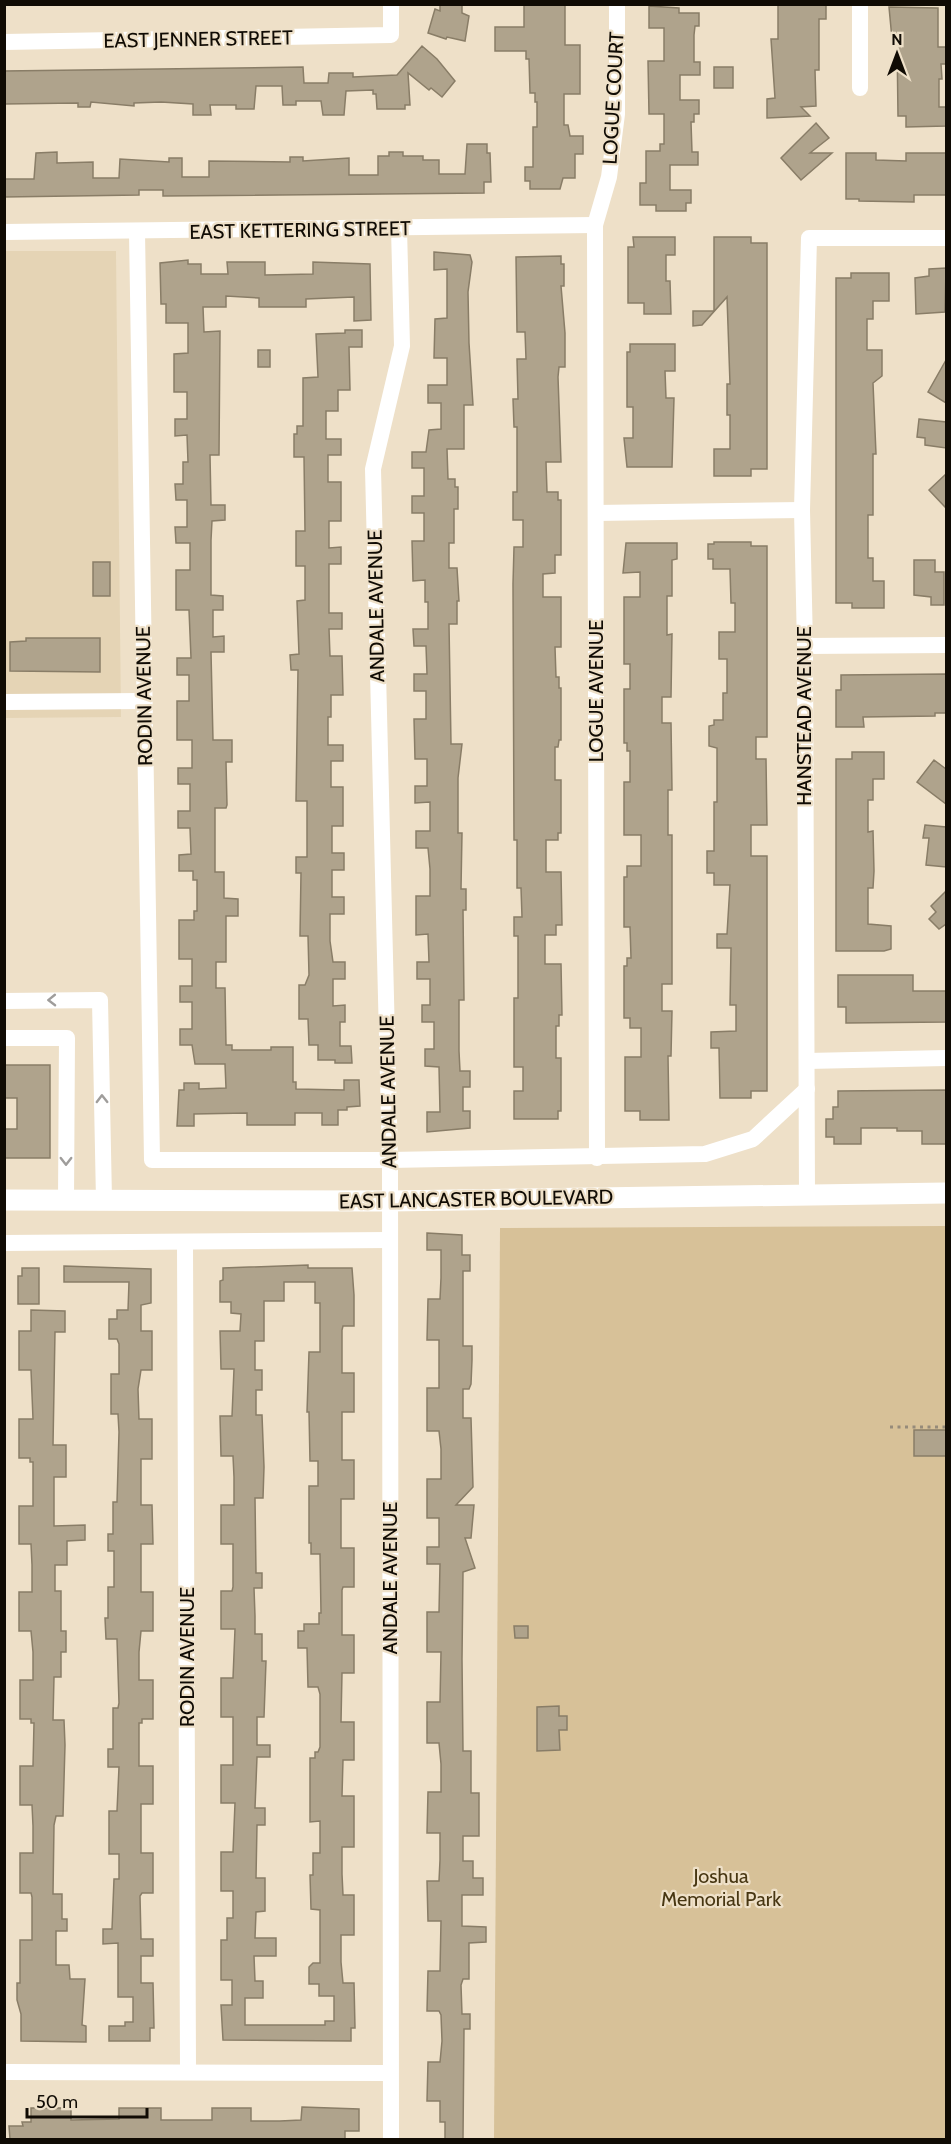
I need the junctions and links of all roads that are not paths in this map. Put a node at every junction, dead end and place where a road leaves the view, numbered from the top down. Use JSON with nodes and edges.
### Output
{"nodes":[{"id":1,"x":391,"y":4,"type":"edge"},
{"id":2,"x":617,"y":4,"type":"edge"},
{"id":3,"x":860,"y":4,"type":"edge"},
{"id":4,"x":4,"y":42,"type":"edge"},
{"id":5,"x":860,"y":88,"type":"dead end"},
{"id":6,"x":595,"y":225,"type":"junction"},
{"id":7,"x":399,"y":228,"type":"junction"},
{"id":8,"x":4,"y":232,"type":"edge"},
{"id":9,"x":137,"y":232,"type":"junction"},
{"id":10,"x":946,"y":238,"type":"edge"},
{"id":11,"x":802,"y":510,"type":"junction"},
{"id":12,"x":596,"y":513,"type":"junction"},
{"id":13,"x":946,"y":645,"type":"edge"},
{"id":14,"x":805,"y":646,"type":"junction"},
{"id":15,"x":144,"y":701,"type":"junction"},
{"id":16,"x":4,"y":702,"type":"edge"},
{"id":17,"x":4,"y":1001,"type":"edge"},
{"id":18,"x":4,"y":1038,"type":"edge"},
{"id":19,"x":946,"y":1058,"type":"edge"},
{"id":20,"x":807,"y":1061,"type":"junction"},
{"id":21,"x":807,"y":1089,"type":"junction"},
{"id":22,"x":597,"y":1158,"type":"junction"},
{"id":23,"x":152,"y":1160,"type":"joint"},
{"id":24,"x":390,"y":1160,"type":"junction"},
{"id":25,"x":946,"y":1193,"type":"edge"},
{"id":26,"x":807,"y":1195,"type":"junction"},
{"id":27,"x":4,"y":1200,"type":"edge"},
{"id":28,"x":66,"y":1200,"type":"junction"},
{"id":29,"x":104,"y":1200,"type":"junction"},
{"id":30,"x":390,"y":1201,"type":"junction"},
{"id":31,"x":389,"y":1240,"type":"junction"},
{"id":32,"x":4,"y":1243,"type":"edge"},
{"id":33,"x":185,"y":1243,"type":"junction"},
{"id":34,"x":4,"y":2072,"type":"edge"},
{"id":35,"x":188,"y":2072,"type":"junction"},
{"id":36,"x":390,"y":2073,"type":"junction"},
{"id":37,"x":391,"y":2139,"type":"edge"}],
"edges":[{"from":1,"to":4,"type":"street","name":"EAST JENNER STREET"},
{"from":2,"to":6,"type":"street","name":"LOGUE COURT"},
{"from":3,"to":5,"type":"street"},
{"from":6,"to":7,"type":"street","name":"EAST KETTERING STREET"},
{"from":6,"to":12,"type":"street","name":"LOGUE AVENUE"},
{"from":7,"to":9,"type":"street","name":"EAST KETTERING STREET"},
{"from":7,"to":24,"type":"street","name":"ANDALE AVENUE"},
{"from":8,"to":9,"type":"street","name":"EAST KETTERING STREET"},
{"from":9,"to":15,"type":"street","name":"RODIN AVENUE"},
{"from":10,"to":11,"type":"street","name":"HANSTEAD AVENUE"},
{"from":11,"to":12,"type":"street"},
{"from":11,"to":14,"type":"street","name":"HANSTEAD AVENUE"},
{"from":12,"to":22,"type":"street","name":"LOGUE AVENUE"},
{"from":13,"to":14,"type":"street"},
{"from":14,"to":20,"type":"street","name":"HANSTEAD AVENUE"},
{"from":15,"to":16,"type":"street"},
{"from":15,"to":23,"type":"street","name":"RODIN AVENUE"},
{"from":29,"to":17,"type":"street","one_way":true},
{"from":18,"to":28,"type":"street","one_way":true},
{"from":19,"to":20,"type":"street"},
{"from":20,"to":21,"type":"street","name":"HANSTEAD AVENUE"},
{"from":21,"to":22,"type":"street","name":"EAST LANCASTER BOULEVARD"},
{"from":21,"to":26,"type":"street","name":"HANSTEAD AVENUE"},
{"from":22,"to":24,"type":"street","name":"EAST LANCASTER BOULEVARD"},
{"from":23,"to":24,"type":"street","name":"EAST LANCASTER BOULEVARD"},
{"from":24,"to":30,"type":"street","name":"ANDALE AVENUE"},
{"from":25,"to":26,"type":"main road","name":"EAST LANCASTER BOULEVARD"},
{"from":26,"to":30,"type":"main road","name":"EAST LANCASTER BOULEVARD"},
{"from":27,"to":28,"type":"main road","name":"EAST LANCASTER BOULEVARD"},
{"from":28,"to":29,"type":"main road","name":"EAST LANCASTER BOULEVARD"},
{"from":29,"to":30,"type":"main road","name":"EAST LANCASTER BOULEVARD"},
{"from":30,"to":31,"type":"street","name":"ANDALE AVENUE"},
{"from":31,"to":33,"type":"street","name":"EAST LANCASTER BOULEVARD"},
{"from":31,"to":36,"type":"street","name":"ANDALE AVENUE"},
{"from":32,"to":33,"type":"street","name":"EAST LANCASTER BOULEVARD"},
{"from":33,"to":35,"type":"street","name":"RODIN AVENUE"},
{"from":34,"to":35,"type":"street"},
{"from":35,"to":36,"type":"street"},
{"from":36,"to":37,"type":"street","name":"ANDALE AVENUE"}]}
